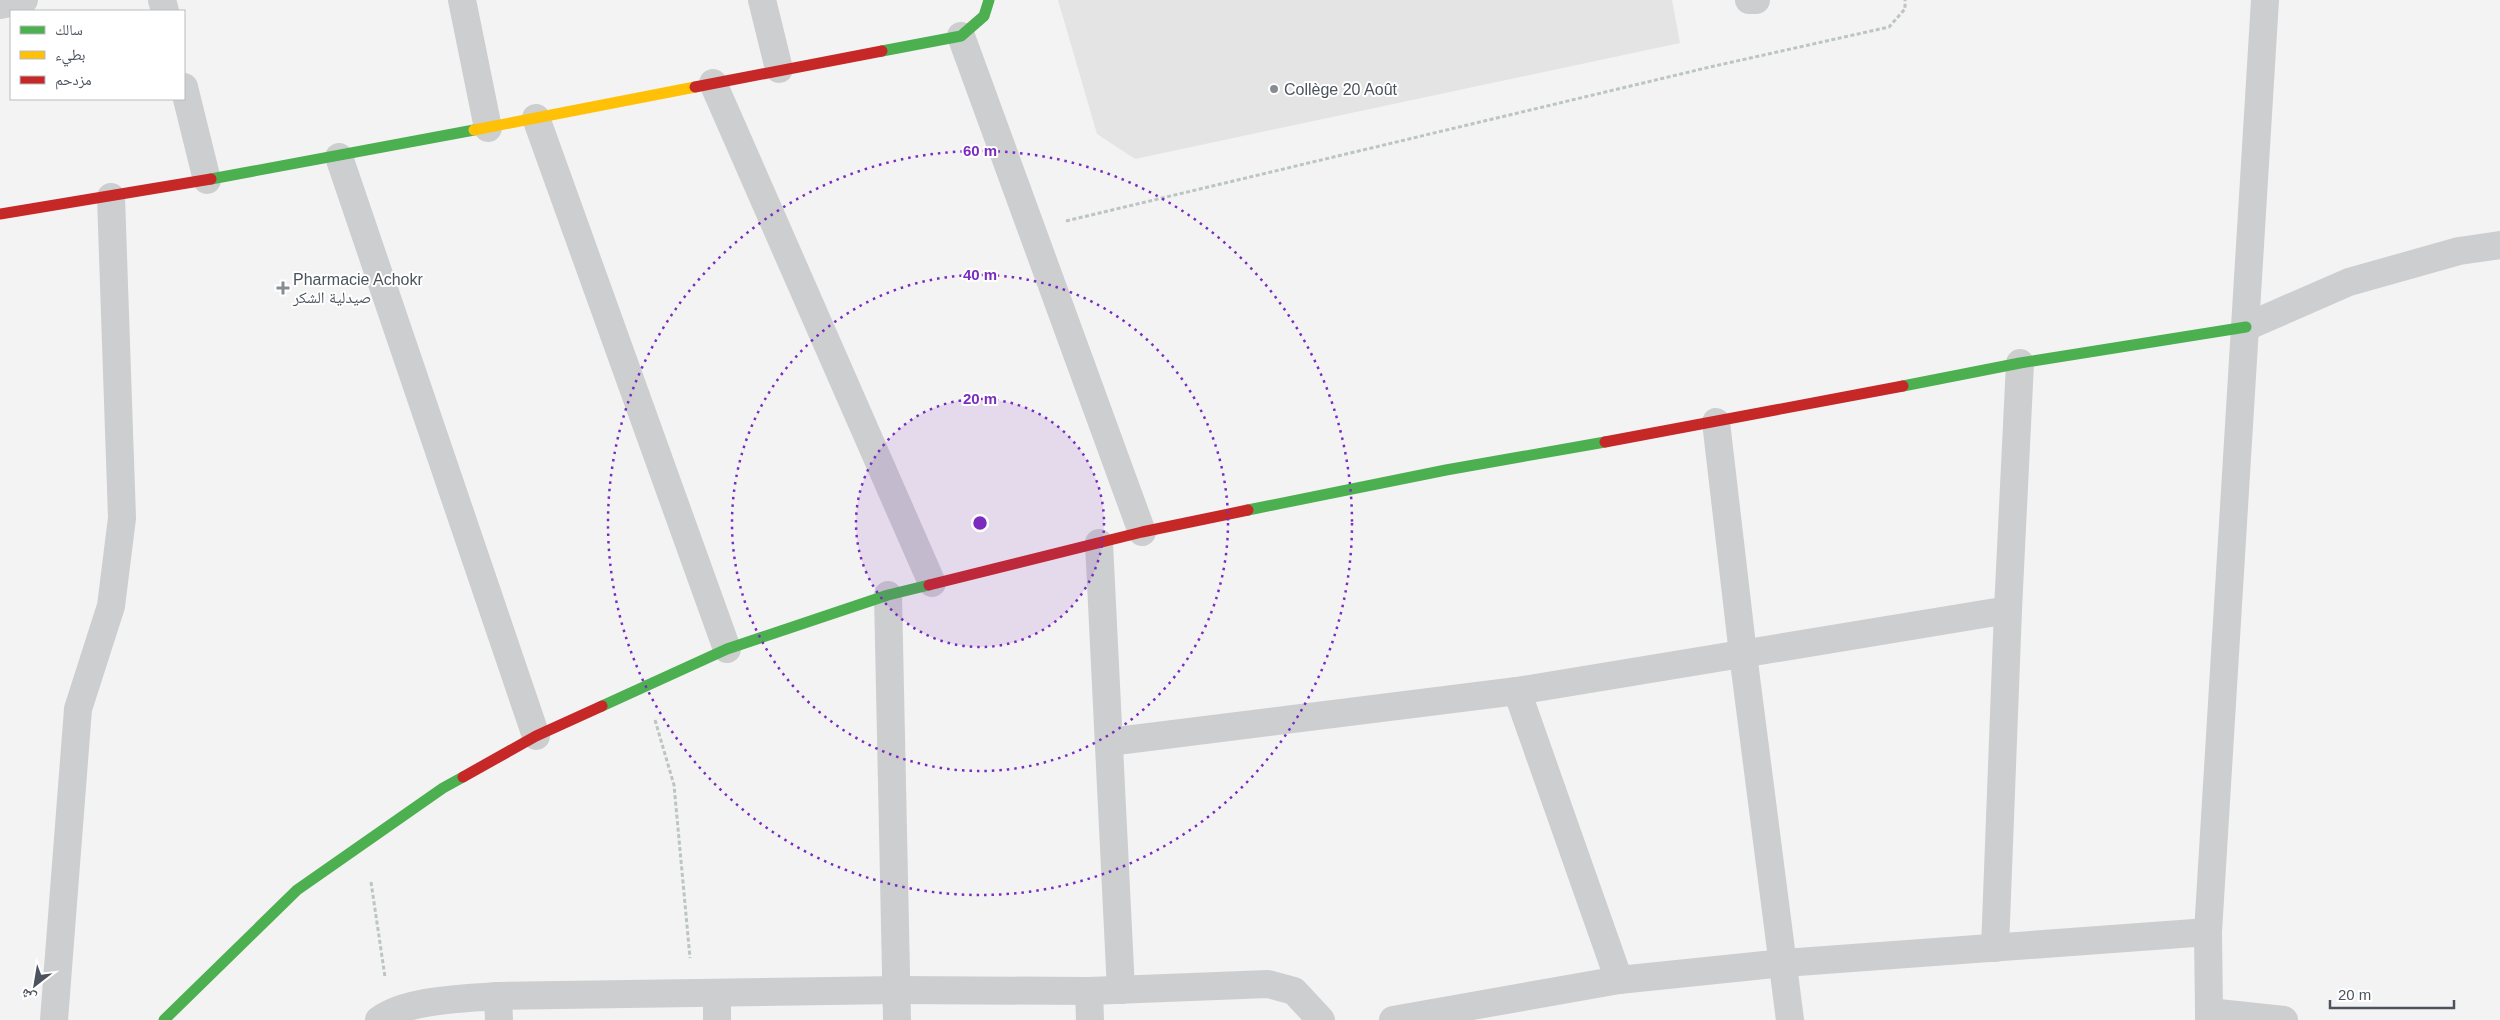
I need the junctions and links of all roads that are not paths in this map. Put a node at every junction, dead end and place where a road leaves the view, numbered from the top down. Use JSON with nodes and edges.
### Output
{"nodes":[{"id":1,"x":24,"y":0,"type":"edge"},
{"id":2,"x":462,"y":0,"type":"edge"},
{"id":3,"x":762,"y":0,"type":"edge"},
{"id":4,"x":989,"y":0,"type":"edge"},
{"id":5,"x":1748,"y":0,"type":"edge"},
{"id":6,"x":1756,"y":0,"type":"edge"},
{"id":7,"x":2265,"y":0,"type":"edge"},
{"id":8,"x":0,"y":5,"type":"edge"},
{"id":9,"x":961,"y":36,"type":"junction"},
{"id":10,"x":779,"y":69,"type":"junction"},
{"id":11,"x":713,"y":83,"type":"junction"},
{"id":12,"x":185,"y":91,"type":"edge"},
{"id":13,"x":536,"y":118,"type":"junction"},
{"id":14,"x":488,"y":128,"type":"junction"},
{"id":15,"x":339,"y":157,"type":"junction"},
{"id":16,"x":207,"y":180,"type":"junction"},
{"id":17,"x":111,"y":197,"type":"junction"},
{"id":18,"x":0,"y":214,"type":"edge"},
{"id":19,"x":2500,"y":245,"type":"edge"},
{"id":20,"x":2246,"y":327,"type":"junction"},
{"id":21,"x":2020,"y":363,"type":"junction"},
{"id":22,"x":1716,"y":422,"type":"junction"},
{"id":23,"x":1142,"y":532,"type":"junction"},
{"id":24,"x":1099,"y":543,"type":"junction"},
{"id":25,"x":932,"y":582,"type":"junction"},
{"id":26,"x":888,"y":595,"type":"junction"},
{"id":27,"x":2008,"y":610,"type":"junction"},
{"id":28,"x":727,"y":649,"type":"junction"},
{"id":29,"x":1743,"y":654,"type":"junction"},
{"id":30,"x":1516,"y":691,"type":"junction"},
{"id":31,"x":536,"y":736,"type":"junction"},
{"id":32,"x":1109,"y":742,"type":"junction"},
{"id":33,"x":2208,"y":932,"type":"junction"},
{"id":34,"x":1995,"y":948,"type":"junction"},
{"id":35,"x":1784,"y":964,"type":"junction"},
{"id":36,"x":1619,"y":980,"type":"junction"},
{"id":37,"x":896,"y":990,"type":"junction"},
{"id":38,"x":1121,"y":990,"type":"junction"},
{"id":39,"x":1089,"y":991,"type":"junction"},
{"id":40,"x":705,"y":993,"type":"junction"},
{"id":41,"x":499,"y":1008,"type":"edge"},
{"id":42,"x":385,"y":1016,"type":"edge"},
{"id":43,"x":2209,"y":1016,"type":"edge"},
{"id":44,"x":54,"y":1020,"type":"edge"},
{"id":45,"x":164,"y":1020,"type":"edge"},
{"id":46,"x":717,"y":1020,"type":"edge"},
{"id":47,"x":898,"y":1020,"type":"edge"},
{"id":48,"x":1090,"y":1020,"type":"edge"},
{"id":49,"x":1321,"y":1020,"type":"edge"},
{"id":50,"x":1393,"y":1020,"type":"edge"},
{"id":51,"x":1790,"y":1020,"type":"edge"},
{"id":52,"x":2284,"y":1020,"type":"edge"}],
"edges":[{"from":1,"to":8,"type":"street"},
{"from":2,"to":14,"type":"street"},
{"from":3,"to":10,"type":"street"},
{"from":4,"to":9,"type":"street"},
{"from":5,"to":6,"type":"street"},
{"from":7,"to":20,"type":"street"},
{"from":9,"to":10,"type":"street"},
{"from":9,"to":23,"type":"street"},
{"from":10,"to":11,"type":"street"},
{"from":11,"to":13,"type":"street"},
{"from":11,"to":25,"type":"street"},
{"from":12,"to":16,"type":"street"},
{"from":13,"to":14,"type":"street"},
{"from":13,"to":28,"type":"street"},
{"from":14,"to":15,"type":"street"},
{"from":15,"to":16,"type":"street"},
{"from":15,"to":31,"type":"street"},
{"from":16,"to":17,"type":"street"},
{"from":17,"to":18,"type":"street"},
{"from":17,"to":44,"type":"street"},
{"from":19,"to":20,"type":"street"},
{"from":20,"to":21,"type":"street"},
{"from":20,"to":33,"type":"street"},
{"from":21,"to":22,"type":"street"},
{"from":21,"to":27,"type":"street"},
{"from":22,"to":23,"type":"street"},
{"from":22,"to":29,"type":"street"},
{"from":23,"to":24,"type":"street"},
{"from":24,"to":25,"type":"street"},
{"from":24,"to":32,"type":"street"},
{"from":25,"to":26,"type":"street"},
{"from":26,"to":28,"type":"street"},
{"from":26,"to":37,"type":"street"},
{"from":27,"to":29,"type":"street"},
{"from":27,"to":34,"type":"street"},
{"from":28,"to":31,"type":"street"},
{"from":29,"to":30,"type":"street"},
{"from":29,"to":35,"type":"street"},
{"from":30,"to":32,"type":"street"},
{"from":30,"to":36,"type":"street"},
{"from":31,"to":45,"type":"street"},
{"from":32,"to":38,"type":"street"},
{"from":33,"to":34,"type":"street"},
{"from":33,"to":43,"type":"street"},
{"from":34,"to":35,"type":"street"},
{"from":35,"to":36,"type":"street"},
{"from":35,"to":51,"type":"street"},
{"from":36,"to":50,"type":"street"},
{"from":37,"to":39,"type":"street"},
{"from":37,"to":40,"type":"street"},
{"from":37,"to":47,"type":"street"},
{"from":38,"to":39,"type":"street"},
{"from":38,"to":49,"type":"street"},
{"from":39,"to":48,"type":"street"},
{"from":40,"to":41,"type":"street"},
{"from":40,"to":46,"type":"street"},
{"from":41,"to":42,"type":"street"},
{"from":43,"to":52,"type":"street"}]}
